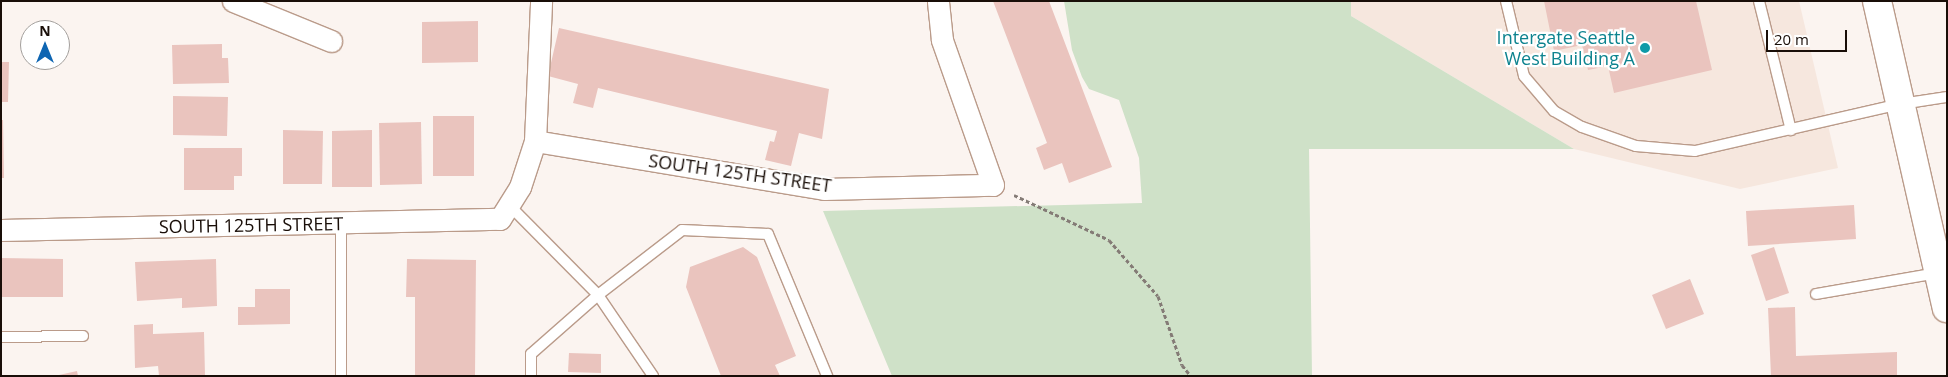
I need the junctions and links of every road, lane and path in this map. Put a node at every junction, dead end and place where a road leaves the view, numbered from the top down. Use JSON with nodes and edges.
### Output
{"nodes":[{"id":1,"x":233,"y":1,"type":"edge"},
{"id":2,"x":541,"y":1,"type":"edge"},
{"id":3,"x":938,"y":1,"type":"edge"},
{"id":4,"x":1506,"y":1,"type":"edge"},
{"id":5,"x":1759,"y":1,"type":"edge"},
{"id":6,"x":1877,"y":1,"type":"edge"},
{"id":7,"x":331,"y":41,"type":"dead end"},
{"id":8,"x":1947,"y":97,"type":"edge"},
{"id":9,"x":1901,"y":104,"type":"junction"},
{"id":10,"x":1791,"y":130,"type":"junction"},
{"id":11,"x":535,"y":141,"type":"junction"},
{"id":12,"x":993,"y":185,"type":"junction"},
{"id":13,"x":504,"y":212,"type":"junction"},
{"id":14,"x":341,"y":223,"type":"junction"},
{"id":15,"x":1,"y":230,"type":"edge"},
{"id":16,"x":1939,"y":273,"type":"junction"},
{"id":17,"x":1816,"y":294,"type":"dead end"},
{"id":18,"x":598,"y":295,"type":"junction"},
{"id":19,"x":1947,"y":308,"type":"edge"},
{"id":20,"x":83,"y":336,"type":"dead end"},
{"id":21,"x":1,"y":337,"type":"edge"},
{"id":22,"x":341,"y":376,"type":"edge"},
{"id":23,"x":531,"y":376,"type":"edge"},
{"id":24,"x":653,"y":376,"type":"edge"},
{"id":25,"x":826,"y":376,"type":"edge"},
{"id":26,"x":1191,"y":376,"type":"edge"}],
"edges":[{"from":1,"to":7,"type":"street"},
{"from":2,"to":11,"type":"street"},
{"from":3,"to":12,"type":"street"},
{"from":4,"to":10,"type":"lane"},
{"from":5,"to":10,"type":"lane"},
{"from":6,"to":9,"type":"main road"},
{"from":8,"to":9,"type":"lane"},
{"from":9,"to":10,"type":"lane"},
{"from":9,"to":16,"type":"main road"},
{"from":11,"to":12,"type":"street","name":"SOUTH 125TH STREET"},
{"from":11,"to":13,"type":"street"},
{"from":12,"to":26,"type":"path"},
{"from":13,"to":14,"type":"street","name":"SOUTH 125TH STREET"},
{"from":13,"to":18,"type":"lane"},
{"from":14,"to":15,"type":"street","name":"SOUTH 125TH STREET"},
{"from":14,"to":22,"type":"lane"},
{"from":16,"to":17,"type":"lane"},
{"from":16,"to":19,"type":"main road"},
{"from":18,"to":23,"type":"lane"},
{"from":18,"to":24,"type":"lane"},
{"from":18,"to":25,"type":"lane"},
{"from":20,"to":21,"type":"lane"}]}
